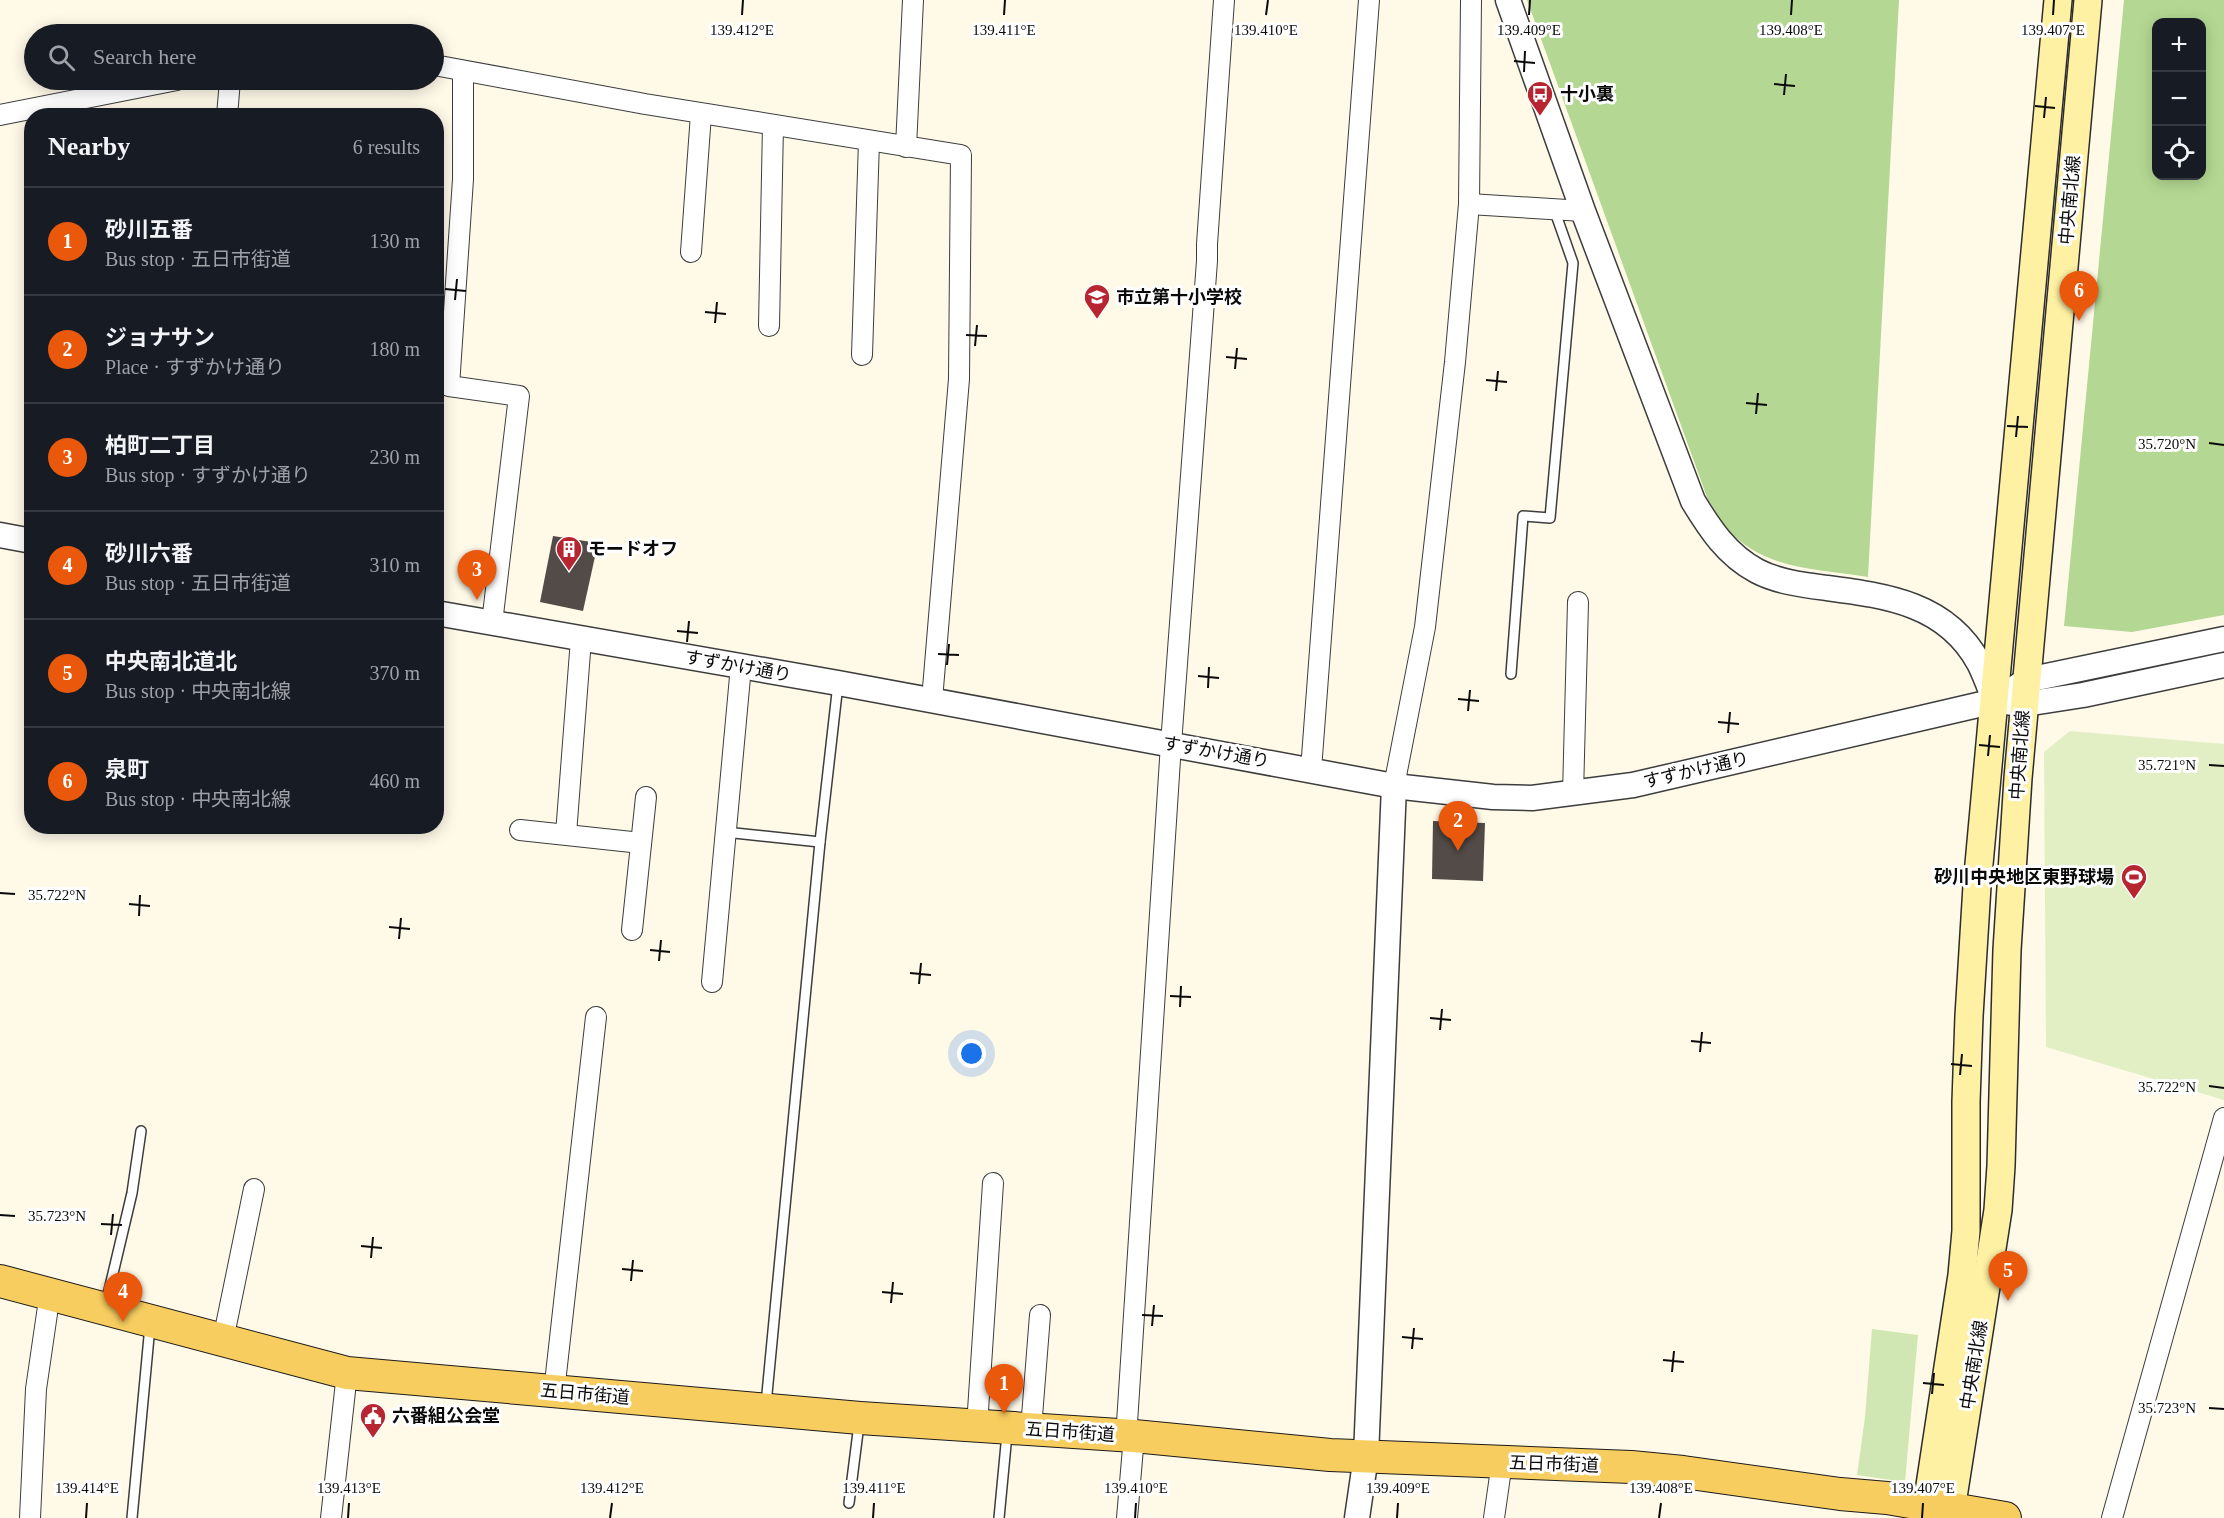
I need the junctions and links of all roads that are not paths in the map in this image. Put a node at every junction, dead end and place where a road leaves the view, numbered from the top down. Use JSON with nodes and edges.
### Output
{"nodes":[{"id":1,"x":913,"y":0,"type":"edge"},
{"id":2,"x":1224,"y":0,"type":"edge"},
{"id":3,"x":1369,"y":0,"type":"edge"},
{"id":4,"x":1471,"y":0,"type":"edge"},
{"id":5,"x":1508,"y":0,"type":"edge"},
{"id":6,"x":2058,"y":0,"type":"edge"},
{"id":7,"x":2088,"y":0,"type":"edge"},
{"id":8,"x":444,"y":68,"type":"edge"},
{"id":9,"x":463,"y":71,"type":"junction"},
{"id":10,"x":126,"y":90,"type":"edge"},
{"id":11,"x":229,"y":90,"type":"edge"},
{"id":12,"x":35,"y":108,"type":"edge"},
{"id":13,"x":228,"y":108,"type":"edge"},
{"id":14,"x":24,"y":110,"type":"edge"},
{"id":15,"x":701,"y":114,"type":"junction"},
{"id":16,"x":0,"y":115,"type":"edge"},
{"id":17,"x":773,"y":125,"type":"junction"},
{"id":18,"x":868,"y":141,"type":"junction"},
{"id":19,"x":906,"y":147,"type":"junction"},
{"id":20,"x":1469,"y":204,"type":"junction"},
{"id":21,"x":1554,"y":209,"type":"junction"},
{"id":22,"x":1583,"y":211,"type":"junction"},
{"id":23,"x":691,"y":252,"type":"dead end"},
{"id":24,"x":769,"y":326,"type":"dead end"},
{"id":25,"x":862,"y":355,"type":"dead end"},
{"id":26,"x":0,"y":535,"type":"edge"},
{"id":27,"x":24,"y":540,"type":"edge"},
{"id":28,"x":1578,"y":602,"type":"dead end"},
{"id":29,"x":444,"y":615,"type":"edge"},
{"id":30,"x":492,"y":623,"type":"junction"},
{"id":31,"x":581,"y":639,"type":"junction"},
{"id":32,"x":2224,"y":639,"type":"edge"},
{"id":33,"x":2224,"y":665,"type":"edge"},
{"id":34,"x":741,"y":666,"type":"junction"},
{"id":35,"x":1511,"y":674,"type":"dead end"},
{"id":36,"x":838,"y":683,"type":"junction"},
{"id":37,"x":2026,"y":692,"type":"junction"},
{"id":38,"x":932,"y":700,"type":"junction"},
{"id":39,"x":1995,"y":701,"type":"junction"},
{"id":40,"x":1171,"y":744,"type":"junction"},
{"id":41,"x":1311,"y":770,"type":"junction"},
{"id":42,"x":1394,"y":786,"type":"junction"},
{"id":43,"x":1573,"y":794,"type":"junction"},
{"id":44,"x":646,"y":797,"type":"dead end"},
{"id":45,"x":520,"y":830,"type":"dead end"},
{"id":46,"x":725,"y":832,"type":"junction"},
{"id":47,"x":566,"y":834,"type":"junction"},
{"id":48,"x":820,"y":842,"type":"junction"},
{"id":49,"x":641,"y":843,"type":"junction"},
{"id":50,"x":632,"y":930,"type":"dead end"},
{"id":51,"x":712,"y":982,"type":"dead end"},
{"id":52,"x":596,"y":1017,"type":"dead end"},
{"id":53,"x":2224,"y":1118,"type":"edge"},
{"id":54,"x":141,"y":1131,"type":"dead end"},
{"id":55,"x":993,"y":1183,"type":"dead end"},
{"id":56,"x":254,"y":1190,"type":"dead end"},
{"id":57,"x":0,"y":1281,"type":"edge"},
{"id":58,"x":50,"y":1293,"type":"junction"},
{"id":59,"x":105,"y":1308,"type":"junction"},
{"id":60,"x":1040,"y":1315,"type":"dead end"},
{"id":61,"x":151,"y":1320,"type":"junction"},
{"id":62,"x":223,"y":1340,"type":"junction"},
{"id":63,"x":347,"y":1373,"type":"junction"},
{"id":64,"x":554,"y":1392,"type":"junction"},
{"id":65,"x":766,"y":1410,"type":"junction"},
{"id":66,"x":860,"y":1418,"type":"junction"},
{"id":67,"x":977,"y":1426,"type":"junction"},
{"id":68,"x":1020,"y":1428,"type":"junction"},
{"id":69,"x":1134,"y":1436,"type":"junction"},
{"id":70,"x":1366,"y":1456,"type":"junction"},
{"id":71,"x":1502,"y":1462,"type":"junction"},
{"id":72,"x":849,"y":1503,"type":"dead end"},
{"id":73,"x":1939,"y":1507,"type":"junction"},
{"id":74,"x":30,"y":1518,"type":"edge"},
{"id":75,"x":132,"y":1518,"type":"edge"},
{"id":76,"x":331,"y":1518,"type":"edge"},
{"id":77,"x":999,"y":1518,"type":"edge"},
{"id":78,"x":1127,"y":1518,"type":"edge"},
{"id":79,"x":1357,"y":1518,"type":"edge"},
{"id":80,"x":1494,"y":1518,"type":"edge"},
{"id":81,"x":2005,"y":1518,"type":"edge"},
{"id":82,"x":2112,"y":1518,"type":"edge"}],
"edges":[{"from":1,"to":19,"type":"street"},
{"from":2,"to":40,"type":"street"},
{"from":3,"to":41,"type":"street"},
{"from":4,"to":20,"type":"street"},
{"from":5,"to":22,"type":"street"},
{"from":6,"to":39,"type":"main road","name":"中央南北線"},
{"from":7,"to":37,"type":"main road","name":"中央南北線"},
{"from":8,"to":9,"type":"street"},
{"from":9,"to":15,"type":"street"},
{"from":9,"to":30,"type":"street"},
{"from":10,"to":12,"type":"street"},
{"from":11,"to":13,"type":"street"},
{"from":14,"to":16,"type":"street"},
{"from":15,"to":17,"type":"street"},
{"from":15,"to":23,"type":"street"},
{"from":17,"to":18,"type":"street"},
{"from":17,"to":24,"type":"street"},
{"from":18,"to":19,"type":"street"},
{"from":18,"to":25,"type":"street"},
{"from":19,"to":38,"type":"street"},
{"from":20,"to":21,"type":"street"},
{"from":20,"to":42,"type":"street"},
{"from":21,"to":22,"type":"street"},
{"from":21,"to":35,"type":"lane"},
{"from":22,"to":39,"type":"street"},
{"from":26,"to":27,"type":"street"},
{"from":28,"to":43,"type":"street"},
{"from":29,"to":30,"type":"street","name":"すずかけ通り"},
{"from":30,"to":31,"type":"street","name":"すずかけ通り"},
{"from":31,"to":34,"type":"street","name":"すずかけ通り"},
{"from":31,"to":47,"type":"street"},
{"from":32,"to":37,"type":"street"},
{"from":33,"to":37,"type":"street"},
{"from":34,"to":36,"type":"street","name":"すずかけ通り"},
{"from":34,"to":46,"type":"street"},
{"from":36,"to":38,"type":"street","name":"すずかけ通り"},
{"from":36,"to":48,"type":"lane"},
{"from":37,"to":39,"type":"street"},
{"from":37,"to":73,"type":"main road","name":"中央南北線"},
{"from":38,"to":40,"type":"street","name":"すずかけ通り"},
{"from":39,"to":43,"type":"street","name":"すずかけ通り"},
{"from":39,"to":73,"type":"main road","name":"中央南北線"},
{"from":40,"to":41,"type":"street","name":"すずかけ通り"},
{"from":40,"to":69,"type":"street"},
{"from":41,"to":42,"type":"street","name":"すずかけ通り"},
{"from":42,"to":43,"type":"street","name":"すずかけ通り"},
{"from":42,"to":70,"type":"street"},
{"from":44,"to":49,"type":"street"},
{"from":45,"to":47,"type":"street"},
{"from":46,"to":48,"type":"lane"},
{"from":46,"to":51,"type":"street"},
{"from":47,"to":49,"type":"street"},
{"from":48,"to":65,"type":"lane"},
{"from":49,"to":50,"type":"street"},
{"from":52,"to":64,"type":"street"},
{"from":53,"to":82,"type":"street"},
{"from":54,"to":59,"type":"lane"},
{"from":55,"to":67,"type":"street"},
{"from":56,"to":62,"type":"street"},
{"from":57,"to":58,"type":"main road","name":"五日市街道"},
{"from":58,"to":59,"type":"main road","name":"五日市街道"},
{"from":58,"to":74,"type":"street"},
{"from":59,"to":61,"type":"main road","name":"五日市街道"},
{"from":60,"to":68,"type":"street"},
{"from":61,"to":62,"type":"main road","name":"五日市街道"},
{"from":61,"to":75,"type":"lane"},
{"from":62,"to":63,"type":"main road","name":"五日市街道"},
{"from":63,"to":64,"type":"main road","name":"五日市街道"},
{"from":63,"to":76,"type":"street"},
{"from":64,"to":65,"type":"main road","name":"五日市街道"},
{"from":65,"to":66,"type":"main road","name":"五日市街道"},
{"from":66,"to":67,"type":"main road","name":"五日市街道"},
{"from":66,"to":72,"type":"lane"},
{"from":67,"to":68,"type":"main road","name":"五日市街道"},
{"from":68,"to":69,"type":"main road","name":"五日市街道"},
{"from":68,"to":77,"type":"lane"},
{"from":69,"to":70,"type":"main road","name":"五日市街道"},
{"from":69,"to":78,"type":"street"},
{"from":70,"to":71,"type":"main road","name":"五日市街道"},
{"from":70,"to":79,"type":"street"},
{"from":71,"to":73,"type":"main road","name":"五日市街道"},
{"from":71,"to":80,"type":"street"},
{"from":73,"to":81,"type":"main road","name":"五日市街道"}]}
